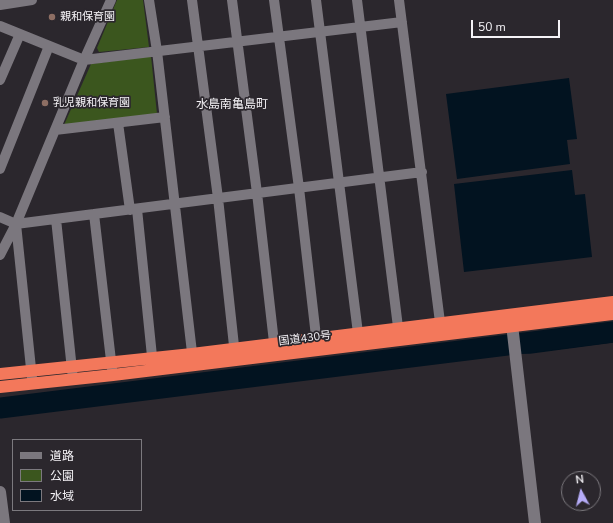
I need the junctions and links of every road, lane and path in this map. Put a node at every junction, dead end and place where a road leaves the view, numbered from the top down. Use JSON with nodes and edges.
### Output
{"nodes":[{"id":1,"x":32,"y":0,"type":"edge"},
{"id":2,"x":111,"y":0,"type":"edge"},
{"id":3,"x":149,"y":0,"type":"edge"},
{"id":4,"x":192,"y":0,"type":"edge"},
{"id":5,"x":232,"y":0,"type":"edge"},
{"id":6,"x":274,"y":0,"type":"edge"},
{"id":7,"x":316,"y":0,"type":"edge"},
{"id":8,"x":358,"y":0,"type":"edge"},
{"id":9,"x":399,"y":0,"type":"edge"},
{"id":10,"x":0,"y":5,"type":"edge"},
{"id":11,"x":402,"y":22,"type":"junction"},
{"id":12,"x":0,"y":26,"type":"edge"},
{"id":13,"x":361,"y":26,"type":"junction"},
{"id":14,"x":320,"y":32,"type":"junction"},
{"id":15,"x":20,"y":34,"type":"junction"},
{"id":16,"x":279,"y":36,"type":"junction"},
{"id":17,"x":236,"y":42,"type":"junction"},
{"id":18,"x":49,"y":46,"type":"junction"},
{"id":19,"x":198,"y":46,"type":"junction"},
{"id":20,"x":157,"y":51,"type":"junction"},
{"id":21,"x":84,"y":60,"type":"junction"},
{"id":22,"x":0,"y":80,"type":"edge"},
{"id":23,"x":165,"y":117,"type":"junction"},
{"id":24,"x":118,"y":122,"type":"junction"},
{"id":25,"x":55,"y":130,"type":"junction"},
{"id":26,"x":0,"y":169,"type":"edge"},
{"id":27,"x":422,"y":172,"type":"junction"},
{"id":28,"x":380,"y":177,"type":"junction"},
{"id":29,"x":339,"y":182,"type":"junction"},
{"id":30,"x":299,"y":188,"type":"junction"},
{"id":31,"x":257,"y":193,"type":"junction"},
{"id":32,"x":218,"y":198,"type":"junction"},
{"id":33,"x":175,"y":204,"type":"junction"},
{"id":34,"x":133,"y":209,"type":"junction"},
{"id":35,"x":94,"y":214,"type":"junction"},
{"id":36,"x":0,"y":217,"type":"edge"},
{"id":37,"x":56,"y":219,"type":"junction"},
{"id":38,"x":16,"y":224,"type":"junction"},
{"id":39,"x":0,"y":255,"type":"edge"},
{"id":40,"x":613,"y":302,"type":"edge"},
{"id":41,"x":613,"y":314,"type":"edge"},
{"id":42,"x":511,"y":320,"type":"junction"},
{"id":43,"x":440,"y":323,"type":"junction"},
{"id":44,"x":358,"y":333,"type":"junction"},
{"id":45,"x":399,"y":334,"type":"junction"},
{"id":46,"x":441,"y":336,"type":"junction"},
{"id":47,"x":317,"y":344,"type":"junction"},
{"id":48,"x":360,"y":345,"type":"junction"},
{"id":49,"x":275,"y":349,"type":"junction"},
{"id":50,"x":235,"y":354,"type":"junction"},
{"id":51,"x":192,"y":359,"type":"junction"},
{"id":52,"x":111,"y":362,"type":"junction"},
{"id":53,"x":152,"y":364,"type":"junction"},
{"id":54,"x":72,"y":366,"type":"junction"},
{"id":55,"x":31,"y":371,"type":"junction"},
{"id":56,"x":0,"y":374,"type":"edge"},
{"id":57,"x":113,"y":375,"type":"junction"},
{"id":58,"x":73,"y":379,"type":"junction"},
{"id":59,"x":32,"y":384,"type":"junction"},
{"id":60,"x":0,"y":387,"type":"edge"},
{"id":61,"x":0,"y":492,"type":"edge"},
{"id":62,"x":4,"y":523,"type":"edge"},
{"id":63,"x":536,"y":523,"type":"edge"}],
"edges":[{"from":1,"to":10,"type":"street"},
{"from":2,"to":21,"type":"street"},
{"from":3,"to":20,"type":"street"},
{"from":4,"to":19,"type":"street"},
{"from":5,"to":17,"type":"street"},
{"from":6,"to":16,"type":"street"},
{"from":7,"to":14,"type":"street"},
{"from":8,"to":13,"type":"street"},
{"from":9,"to":11,"type":"street"},
{"from":11,"to":13,"type":"street"},
{"from":11,"to":27,"type":"street"},
{"from":12,"to":15,"type":"street"},
{"from":13,"to":14,"type":"street"},
{"from":13,"to":28,"type":"street"},
{"from":14,"to":16,"type":"street"},
{"from":14,"to":29,"type":"street"},
{"from":15,"to":18,"type":"street"},
{"from":15,"to":22,"type":"street"},
{"from":16,"to":17,"type":"street"},
{"from":16,"to":30,"type":"street"},
{"from":17,"to":19,"type":"street"},
{"from":17,"to":31,"type":"street"},
{"from":18,"to":21,"type":"street"},
{"from":18,"to":26,"type":"street"},
{"from":19,"to":20,"type":"street"},
{"from":19,"to":32,"type":"street"},
{"from":20,"to":21,"type":"street"},
{"from":20,"to":23,"type":"street"},
{"from":21,"to":25,"type":"street"},
{"from":23,"to":24,"type":"street"},
{"from":23,"to":33,"type":"street"},
{"from":24,"to":25,"type":"street"},
{"from":24,"to":34,"type":"street"},
{"from":25,"to":38,"type":"street"},
{"from":27,"to":28,"type":"street"},
{"from":27,"to":43,"type":"street"},
{"from":28,"to":29,"type":"street"},
{"from":28,"to":45,"type":"street"},
{"from":29,"to":30,"type":"street"},
{"from":29,"to":44,"type":"street"},
{"from":30,"to":31,"type":"street"},
{"from":30,"to":47,"type":"street"},
{"from":31,"to":32,"type":"street"},
{"from":31,"to":49,"type":"street"},
{"from":32,"to":33,"type":"street"},
{"from":32,"to":50,"type":"street"},
{"from":33,"to":34,"type":"street"},
{"from":33,"to":51,"type":"street"},
{"from":34,"to":35,"type":"street"},
{"from":34,"to":53,"type":"street"},
{"from":35,"to":37,"type":"street"},
{"from":35,"to":52,"type":"street"},
{"from":36,"to":38,"type":"street"},
{"from":37,"to":38,"type":"street"},
{"from":37,"to":54,"type":"street"},
{"from":38,"to":39,"type":"street"},
{"from":38,"to":55,"type":"street"},
{"from":40,"to":42,"type":"highway","name":"国道430号"},
{"from":41,"to":42,"type":"highway","name":"国道430号"},
{"from":42,"to":43,"type":"highway","name":"国道430号"},
{"from":42,"to":46,"type":"highway","name":"国道430号"},
{"from":42,"to":63,"type":"street"},
{"from":43,"to":45,"type":"highway","name":"国道430号"},
{"from":43,"to":46,"type":"street"},
{"from":44,"to":45,"type":"highway","name":"国道430号"},
{"from":44,"to":47,"type":"highway","name":"国道430号"},
{"from":44,"to":48,"type":"street"},
{"from":45,"to":46,"type":"highway","name":"国道430号"},
{"from":45,"to":48,"type":"highway","name":"国道430号"},
{"from":47,"to":48,"type":"highway","name":"国道430号"},
{"from":47,"to":49,"type":"highway","name":"国道430号"},
{"from":49,"to":50,"type":"highway","name":"国道430号"},
{"from":50,"to":51,"type":"highway","name":"国道430号"},
{"from":51,"to":53,"type":"highway","name":"国道430号"},
{"from":52,"to":53,"type":"highway","name":"国道430号"},
{"from":52,"to":54,"type":"highway","name":"国道430号"},
{"from":52,"to":57,"type":"street"},
{"from":53,"to":57,"type":"highway","name":"国道430号"},
{"from":54,"to":55,"type":"highway","name":"国道430号"},
{"from":54,"to":58,"type":"street"},
{"from":55,"to":56,"type":"highway","name":"国道430号"},
{"from":55,"to":59,"type":"street"},
{"from":57,"to":58,"type":"highway","name":"国道430号"},
{"from":58,"to":59,"type":"highway","name":"国道430号"},
{"from":59,"to":60,"type":"highway","name":"国道430号"},
{"from":61,"to":62,"type":"street"}]}
